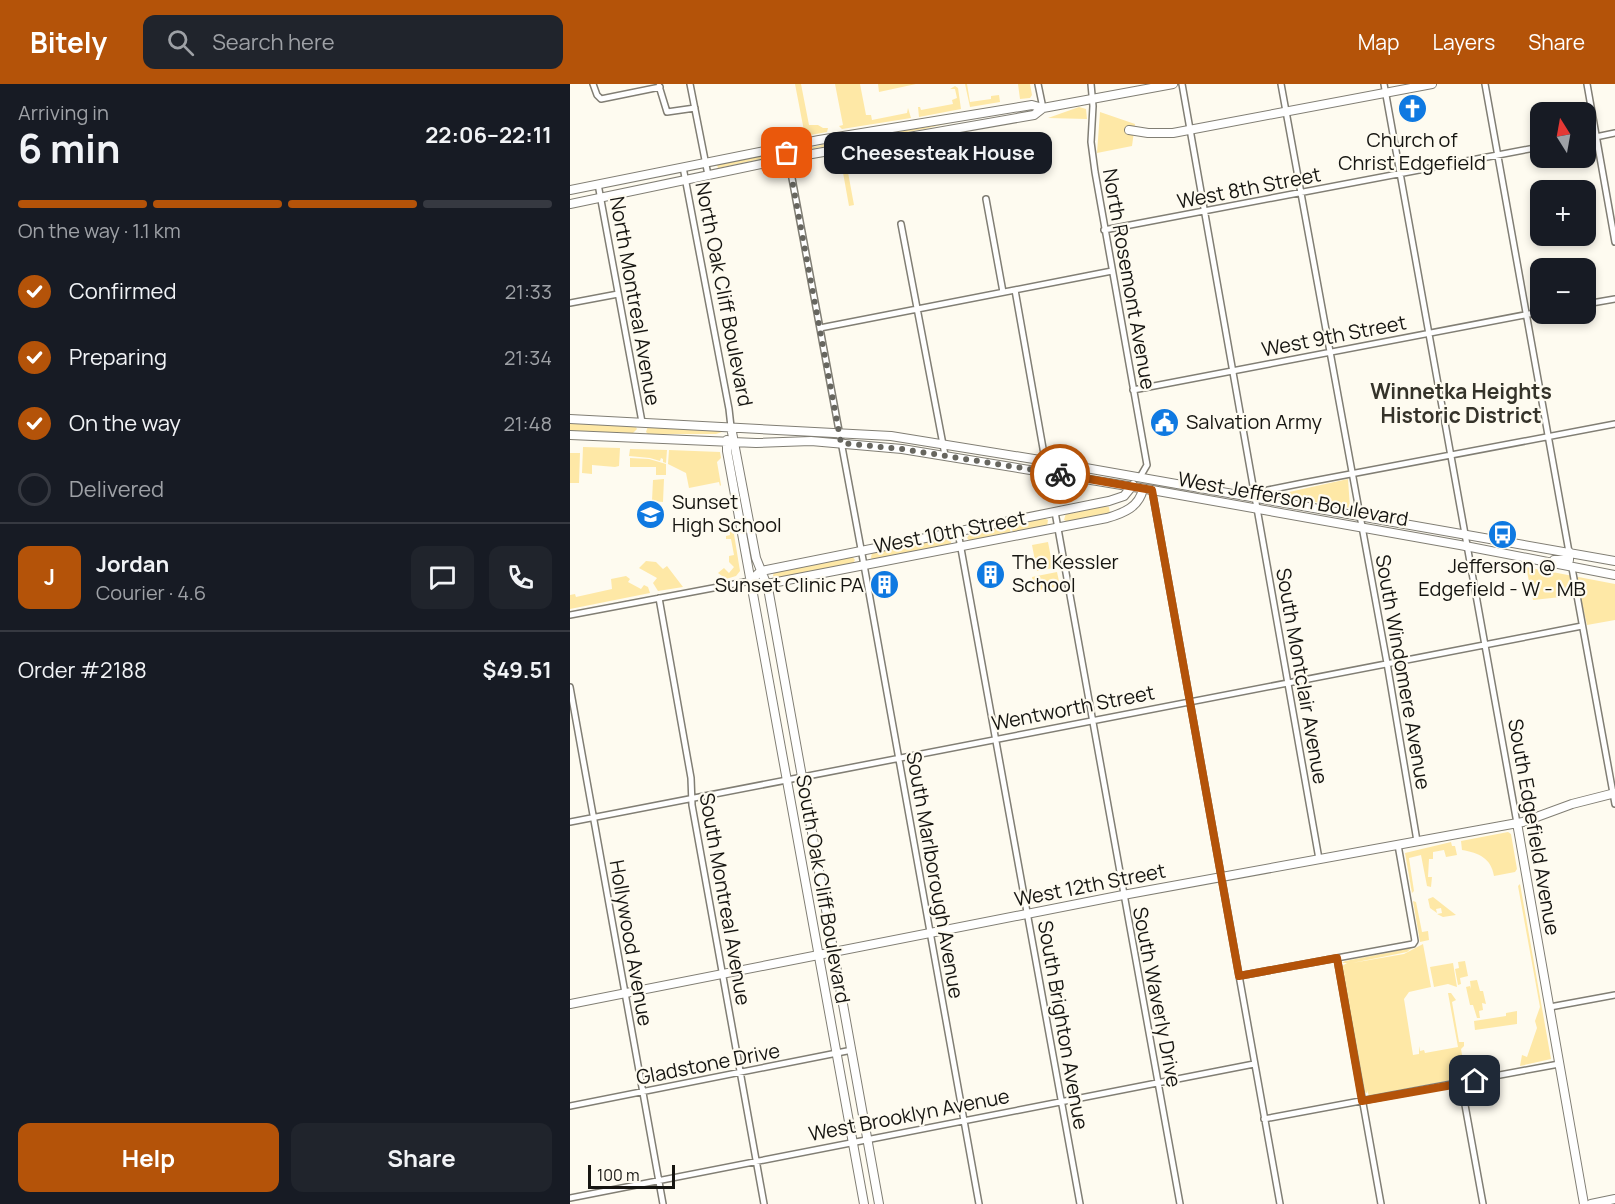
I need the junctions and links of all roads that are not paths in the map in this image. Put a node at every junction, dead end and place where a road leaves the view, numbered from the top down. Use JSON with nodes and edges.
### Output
{"nodes":[{"id":1,"x":593,"y":84,"type":"edge"},
{"id":2,"x":690,"y":84,"type":"edge"},
{"id":3,"x":1038,"y":84,"type":"edge"},
{"id":4,"x":1090,"y":84,"type":"edge"},
{"id":5,"x":1173,"y":84,"type":"edge"},
{"id":6,"x":1182,"y":84,"type":"edge"},
{"id":7,"x":1281,"y":84,"type":"edge"},
{"id":8,"x":1384,"y":84,"type":"edge"},
{"id":9,"x":1432,"y":84,"type":"edge"},
{"id":10,"x":1485,"y":84,"type":"edge"},
{"id":11,"x":1587,"y":84,"type":"edge"},
{"id":12,"x":659,"y":86,"type":"edge"},
{"id":13,"x":1386,"y":93,"type":"junction"},
{"id":14,"x":1093,"y":98,"type":"junction"},
{"id":15,"x":1590,"y":102,"type":"edge"},
{"id":16,"x":695,"y":108,"type":"junction"},
{"id":17,"x":1042,"y":108,"type":"junction"},
{"id":18,"x":1286,"y":112,"type":"junction"},
{"id":19,"x":1129,"y":130,"type":"dead end"},
{"id":20,"x":1190,"y":130,"type":"junction"},
{"id":21,"x":1615,"y":133,"type":"edge"},
{"id":22,"x":1596,"y":137,"type":"joint"},
{"id":23,"x":786,"y":146,"type":"junction"},
{"id":24,"x":1530,"y":149,"type":"edge"},
{"id":25,"x":1499,"y":155,"type":"junction"},
{"id":26,"x":788,"y":158,"type":"junction"},
{"id":27,"x":705,"y":162,"type":"junction"},
{"id":28,"x":683,"y":167,"type":"junction"},
{"id":29,"x":1400,"y":174,"type":"junction"},
{"id":30,"x":708,"y":175,"type":"junction"},
{"id":31,"x":686,"y":180,"type":"junction"},
{"id":32,"x":598,"y":184,"type":"junction"},
{"id":33,"x":570,"y":190,"type":"edge"},
{"id":34,"x":1301,"y":193,"type":"junction"},
{"id":35,"x":601,"y":197,"type":"junction"},
{"id":36,"x":986,"y":199,"type":"dead end"},
{"id":37,"x":570,"y":204,"type":"edge"},
{"id":38,"x":1204,"y":211,"type":"junction"},
{"id":39,"x":901,"y":224,"type":"dead end"},
{"id":40,"x":1104,"y":230,"type":"junction"},
{"id":41,"x":1615,"y":242,"type":"edge"},
{"id":42,"x":1112,"y":271,"type":"junction"},
{"id":43,"x":1015,"y":290,"type":"junction"},
{"id":44,"x":1003,"y":292,"type":"junction"},
{"id":45,"x":618,"y":294,"type":"junction"},
{"id":46,"x":1615,"y":298,"type":"edge"},
{"id":47,"x":1596,"y":302,"type":"edge"},
{"id":48,"x":570,"y":303,"type":"edge"},
{"id":49,"x":917,"y":309,"type":"junction"},
{"id":50,"x":1527,"y":314,"type":"junction"},
{"id":51,"x":1530,"y":314,"type":"edge"},
{"id":52,"x":820,"y":328,"type":"junction"},
{"id":53,"x":1429,"y":333,"type":"junction"},
{"id":54,"x":1330,"y":352,"type":"junction"},
{"id":55,"x":1233,"y":371,"type":"junction"},
{"id":56,"x":1133,"y":390,"type":"junction"},
{"id":57,"x":570,"y":419,"type":"edge"},
{"id":58,"x":642,"y":422,"type":"junction"},
{"id":59,"x":1615,"y":424,"type":"edge"},
{"id":60,"x":731,"y":427,"type":"junction"},
{"id":61,"x":839,"y":432,"type":"junction"},
{"id":62,"x":570,"y":435,"type":"edge"},
{"id":63,"x":1548,"y":437,"type":"junction"},
{"id":64,"x":639,"y":438,"type":"junction"},
{"id":65,"x":730,"y":442,"type":"junction"},
{"id":66,"x":841,"y":443,"type":"junction"},
{"id":67,"x":943,"y":444,"type":"junction"},
{"id":68,"x":945,"y":455,"type":"junction"},
{"id":69,"x":1450,"y":455,"type":"junction"},
{"id":70,"x":1046,"y":461,"type":"junction"},
{"id":71,"x":1047,"y":471,"type":"junction"},
{"id":72,"x":1352,"y":474,"type":"junction"},
{"id":73,"x":1140,"y":477,"type":"junction"},
{"id":74,"x":1132,"y":487,"type":"junction"},
{"id":75,"x":1143,"y":489,"type":"junction"},
{"id":76,"x":1152,"y":490,"type":"junction"},
{"id":77,"x":1255,"y":498,"type":"junction"},
{"id":78,"x":1257,"y":510,"type":"junction"},
{"id":79,"x":1054,"y":512,"type":"junction"},
{"id":80,"x":1359,"y":517,"type":"junction"},
{"id":81,"x":1058,"y":527,"type":"junction"},
{"id":82,"x":1362,"y":528,"type":"junction"},
{"id":83,"x":958,"y":532,"type":"junction"},
{"id":84,"x":1465,"y":534,"type":"junction"},
{"id":85,"x":961,"y":546,"type":"junction"},
{"id":86,"x":1467,"y":546,"type":"junction"},
{"id":87,"x":861,"y":551,"type":"junction"},
{"id":88,"x":1569,"y":552,"type":"junction"},
{"id":89,"x":1526,"y":558,"type":"junction"},
{"id":90,"x":1615,"y":561,"type":"edge"},
{"id":91,"x":864,"y":566,"type":"junction"},
{"id":92,"x":1572,"y":568,"type":"junction"},
{"id":93,"x":762,"y":571,"type":"junction"},
{"id":94,"x":1615,"y":575,"type":"edge"},
{"id":95,"x":750,"y":581,"type":"junction"},
{"id":96,"x":767,"y":584,"type":"junction"},
{"id":97,"x":658,"y":598,"type":"junction"},
{"id":98,"x":570,"y":615,"type":"edge"},
{"id":99,"x":1582,"y":626,"type":"junction"},
{"id":100,"x":1484,"y":645,"type":"junction"},
{"id":101,"x":1387,"y":663,"type":"junction"},
{"id":102,"x":1288,"y":682,"type":"junction"},
{"id":103,"x":570,"y":687,"type":"edge"},
{"id":104,"x":1189,"y":701,"type":"junction"},
{"id":105,"x":1093,"y":720,"type":"junction"},
{"id":106,"x":996,"y":738,"type":"junction"},
{"id":107,"x":899,"y":758,"type":"junction"},
{"id":108,"x":801,"y":777,"type":"junction"},
{"id":109,"x":787,"y":780,"type":"junction"},
{"id":110,"x":1614,"y":794,"type":"edge"},
{"id":111,"x":691,"y":799,"type":"junction"},
{"id":112,"x":1615,"y":804,"type":"edge"},
{"id":113,"x":594,"y":817,"type":"junction"},
{"id":114,"x":570,"y":822,"type":"edge"},
{"id":115,"x":1517,"y":823,"type":"junction"},
{"id":116,"x":1418,"y":841,"type":"junction"},
{"id":117,"x":1398,"y":845,"type":"junction"},
{"id":118,"x":1319,"y":859,"type":"junction"},
{"id":119,"x":1221,"y":877,"type":"junction"},
{"id":120,"x":1123,"y":895,"type":"junction"},
{"id":121,"x":1028,"y":913,"type":"junction"},
{"id":122,"x":931,"y":933,"type":"junction"},
{"id":123,"x":834,"y":951,"type":"junction"},
{"id":124,"x":818,"y":954,"type":"junction"},
{"id":125,"x":1337,"y":958,"type":"junction"},
{"id":126,"x":722,"y":974,"type":"junction"},
{"id":127,"x":1239,"y":976,"type":"junction"},
{"id":128,"x":625,"y":992,"type":"junction"},
{"id":129,"x":1615,"y":995,"type":"edge"},
{"id":130,"x":570,"y":1004,"type":"edge"},
{"id":131,"x":1550,"y":1007,"type":"junction"},
{"id":132,"x":852,"y":1050,"type":"junction"},
{"id":133,"x":837,"y":1054,"type":"junction"},
{"id":134,"x":1254,"y":1064,"type":"junction"},
{"id":135,"x":1559,"y":1065,"type":"junction"},
{"id":136,"x":740,"y":1073,"type":"junction"},
{"id":137,"x":1158,"y":1082,"type":"junction"},
{"id":138,"x":1461,"y":1083,"type":"junction"},
{"id":139,"x":642,"y":1092,"type":"junction"},
{"id":140,"x":1061,"y":1100,"type":"junction"},
{"id":141,"x":1362,"y":1101,"type":"junction"},
{"id":142,"x":570,"y":1106,"type":"edge"},
{"id":143,"x":964,"y":1119,"type":"junction"},
{"id":144,"x":1264,"y":1119,"type":"junction"},
{"id":145,"x":867,"y":1138,"type":"junction"},
{"id":146,"x":852,"y":1141,"type":"junction"},
{"id":147,"x":755,"y":1160,"type":"junction"},
{"id":148,"x":659,"y":1180,"type":"junction"},
{"id":149,"x":570,"y":1198,"type":"edge"},
{"id":150,"x":1615,"y":1199,"type":"edge"},
{"id":151,"x":663,"y":1204,"type":"edge"},
{"id":152,"x":764,"y":1204,"type":"edge"},
{"id":153,"x":864,"y":1204,"type":"edge"},
{"id":154,"x":879,"y":1204,"type":"edge"},
{"id":155,"x":979,"y":1204,"type":"edge"},
{"id":156,"x":1080,"y":1204,"type":"edge"},
{"id":157,"x":1180,"y":1204,"type":"edge"},
{"id":158,"x":1280,"y":1204,"type":"edge"},
{"id":159,"x":1381,"y":1204,"type":"edge"},
{"id":160,"x":1483,"y":1204,"type":"edge"},
{"id":161,"x":1584,"y":1204,"type":"edge"},
{"id":162,"x":1591,"y":1204,"type":"edge"}],
"edges":[{"from":1,"to":12,"type":"street"},
{"from":2,"to":16,"type":"street"},
{"from":3,"to":17,"type":"street"},
{"from":4,"to":14,"type":"street","name":"North Rosemont Avenue"},
{"from":5,"to":14,"type":"street"},
{"from":6,"to":20,"type":"street","name":"South Montclair Avenue"},
{"from":7,"to":18,"type":"street","name":"South Windomere Avenue"},
{"from":8,"to":13,"type":"street","name":"South Edgefield Avenue"},
{"from":9,"to":13,"type":"street"},
{"from":10,"to":25,"type":"street"},
{"from":11,"to":15,"type":"street"},
{"from":12,"to":16,"type":"street"},
{"from":13,"to":18,"type":"street"},
{"from":13,"to":29,"type":"street","name":"South Edgefield Avenue"},
{"from":14,"to":17,"type":"street"},
{"from":14,"to":40,"type":"street","name":"North Rosemont Avenue"},
{"from":16,"to":27,"type":"street"},
{"from":17,"to":23,"type":"street"},
{"from":17,"to":26,"type":"street"},
{"from":18,"to":20,"type":"street"},
{"from":18,"to":34,"type":"street","name":"South Windomere Avenue"},
{"from":19,"to":20,"type":"street"},
{"from":20,"to":38,"type":"street","name":"South Montclair Avenue"},
{"from":21,"to":22,"type":"street"},
{"from":22,"to":41,"type":"street"},
{"from":23,"to":26,"type":"street","name":"South Marlborough Avenue"},
{"from":23,"to":27,"type":"street"},
{"from":24,"to":25,"type":"street","name":"West 8th Street"},
{"from":25,"to":29,"type":"street","name":"West 8th Street"},
{"from":25,"to":50,"type":"street"},
{"from":26,"to":30,"type":"street"},
{"from":26,"to":52,"type":"street","name":"South Marlborough Avenue"},
{"from":27,"to":28,"type":"street"},
{"from":27,"to":30,"type":"street"},
{"from":28,"to":31,"type":"street","name":"North Oak Cliff Boulevard"},
{"from":28,"to":32,"type":"street"},
{"from":29,"to":34,"type":"street","name":"West 8th Street"},
{"from":29,"to":53,"type":"street","name":"South Edgefield Avenue"},
{"from":30,"to":31,"type":"street"},
{"from":31,"to":35,"type":"street"},
{"from":31,"to":60,"type":"street","name":"North Oak Cliff Boulevard"},
{"from":32,"to":33,"type":"street"},
{"from":32,"to":35,"type":"street","name":"North Montreal Avenue"},
{"from":34,"to":38,"type":"street","name":"West 8th Street"},
{"from":34,"to":54,"type":"street","name":"South Windomere Avenue"},
{"from":35,"to":37,"type":"street"},
{"from":35,"to":45,"type":"street","name":"North Montreal Avenue"},
{"from":36,"to":44,"type":"street"},
{"from":38,"to":40,"type":"street","name":"West 8th Street"},
{"from":38,"to":55,"type":"street","name":"South Montclair Avenue"},
{"from":39,"to":49,"type":"street"},
{"from":40,"to":42,"type":"street","name":"North Rosemont Avenue"},
{"from":42,"to":43,"type":"street"},
{"from":42,"to":56,"type":"street","name":"North Rosemont Avenue"},
{"from":43,"to":44,"type":"street"},
{"from":43,"to":70,"type":"street"},
{"from":44,"to":49,"type":"street"},
{"from":45,"to":48,"type":"street"},
{"from":45,"to":58,"type":"street","name":"North Montreal Avenue"},
{"from":46,"to":47,"type":"street"},
{"from":49,"to":52,"type":"street"},
{"from":49,"to":67,"type":"street"},
{"from":50,"to":51,"type":"street","name":"West 9th Street"},
{"from":50,"to":53,"type":"street","name":"West 9th Street"},
{"from":50,"to":63,"type":"street"},
{"from":52,"to":61,"type":"street","name":"South Marlborough Avenue"},
{"from":53,"to":54,"type":"street","name":"West 9th Street"},
{"from":53,"to":69,"type":"street","name":"South Edgefield Avenue"},
{"from":54,"to":55,"type":"street","name":"West 9th Street"},
{"from":54,"to":72,"type":"street","name":"South Windomere Avenue"},
{"from":55,"to":56,"type":"street","name":"West 9th Street"},
{"from":55,"to":77,"type":"street","name":"South Montclair Avenue"},
{"from":56,"to":73,"type":"street","name":"North Rosemont Avenue"},
{"from":57,"to":58,"type":"street","name":"West Jefferson Boulevard"},
{"from":58,"to":60,"type":"street","name":"West Jefferson Boulevard"},
{"from":58,"to":64,"type":"street"},
{"from":59,"to":63,"type":"street"},
{"from":60,"to":61,"type":"street","name":"West Jefferson Boulevard"},
{"from":60,"to":65,"type":"street","name":"North Oak Cliff Boulevard"},
{"from":61,"to":66,"type":"street","name":"South Marlborough Avenue"},
{"from":61,"to":67,"type":"street","name":"West Jefferson Boulevard"},
{"from":62,"to":64,"type":"street","name":"West Jefferson Boulevard"},
{"from":63,"to":69,"type":"street"},
{"from":63,"to":88,"type":"street"},
{"from":64,"to":65,"type":"street","name":"West Jefferson Boulevard"},
{"from":65,"to":66,"type":"street","name":"West Jefferson Boulevard"},
{"from":65,"to":93,"type":"street","name":"North Oak Cliff Boulevard"},
{"from":65,"to":95,"type":"street","name":"North Oak Cliff Boulevard"},
{"from":66,"to":68,"type":"street","name":"West Jefferson Boulevard"},
{"from":66,"to":87,"type":"street","name":"South Marlborough Avenue"},
{"from":67,"to":68,"type":"street"},
{"from":67,"to":70,"type":"street","name":"West Jefferson Boulevard"},
{"from":68,"to":71,"type":"street","name":"West Jefferson Boulevard"},
{"from":69,"to":72,"type":"street"},
{"from":69,"to":84,"type":"street","name":"South Edgefield Avenue"},
{"from":70,"to":71,"type":"street"},
{"from":70,"to":73,"type":"street","name":"West Jefferson Boulevard"},
{"from":71,"to":74,"type":"street","name":"West Jefferson Boulevard"},
{"from":72,"to":77,"type":"street"},
{"from":72,"to":80,"type":"street","name":"South Windomere Avenue"},
{"from":73,"to":74,"type":"street","name":"West 10th Street"},
{"from":73,"to":77,"type":"street","name":"West Jefferson Boulevard"},
{"from":74,"to":75,"type":"street","name":"West Jefferson Boulevard"},
{"from":74,"to":79,"type":"street","name":"West 10th Street"},
{"from":75,"to":76,"type":"street","name":"West Jefferson Boulevard"},
{"from":75,"to":81,"type":"street","name":"West 10th Street"},
{"from":76,"to":78,"type":"street","name":"West Jefferson Boulevard"},
{"from":76,"to":104,"type":"street"},
{"from":77,"to":78,"type":"street","name":"South Montclair Avenue"},
{"from":77,"to":80,"type":"street","name":"West Jefferson Boulevard"},
{"from":78,"to":82,"type":"street","name":"West Jefferson Boulevard"},
{"from":78,"to":102,"type":"street","name":"South Montclair Avenue"},
{"from":79,"to":81,"type":"street","name":"South Waverly Drive"},
{"from":79,"to":83,"type":"street","name":"West 10th Street"},
{"from":80,"to":82,"type":"street","name":"South Windomere Avenue"},
{"from":80,"to":84,"type":"street","name":"West Jefferson Boulevard"},
{"from":81,"to":85,"type":"street","name":"West 10th Street"},
{"from":81,"to":105,"type":"street","name":"South Waverly Drive"},
{"from":82,"to":86,"type":"street","name":"West Jefferson Boulevard"},
{"from":82,"to":101,"type":"street","name":"South Windomere Avenue"},
{"from":83,"to":85,"type":"street","name":"South Brighton Avenue"},
{"from":83,"to":87,"type":"street","name":"West 10th Street"},
{"from":84,"to":86,"type":"street","name":"South Edgefield Avenue"},
{"from":84,"to":88,"type":"street","name":"West Jefferson Boulevard"},
{"from":85,"to":91,"type":"street","name":"West 10th Street"},
{"from":85,"to":106,"type":"street","name":"South Brighton Avenue"},
{"from":86,"to":89,"type":"street","name":"West Jefferson Boulevard"},
{"from":86,"to":100,"type":"street","name":"South Edgefield Avenue"},
{"from":87,"to":91,"type":"street","name":"South Marlborough Avenue"},
{"from":87,"to":93,"type":"street","name":"West 10th Street"},
{"from":88,"to":89,"type":"street"},
{"from":88,"to":90,"type":"street","name":"West Jefferson Boulevard"},
{"from":89,"to":92,"type":"street","name":"West Jefferson Boulevard"},
{"from":91,"to":96,"type":"street","name":"West 10th Street"},
{"from":91,"to":107,"type":"street","name":"South Marlborough Avenue"},
{"from":92,"to":94,"type":"street","name":"West Jefferson Boulevard"},
{"from":92,"to":99,"type":"street"},
{"from":93,"to":95,"type":"street","name":"West 10th Street"},
{"from":93,"to":96,"type":"street","name":"North Oak Cliff Boulevard"},
{"from":95,"to":96,"type":"street","name":"West 10th Street"},
{"from":95,"to":97,"type":"street","name":"West 10th Street"},
{"from":95,"to":109,"type":"street","name":"South Oak Cliff Boulevard"},
{"from":96,"to":108,"type":"street","name":"South Oak Cliff Boulevard"},
{"from":97,"to":98,"type":"street","name":"West 10th Street"},
{"from":97,"to":111,"type":"street","name":"South Montreal Avenue"},
{"from":99,"to":100,"type":"street","name":"Wentworth Street"},
{"from":99,"to":110,"type":"street"},
{"from":100,"to":101,"type":"street","name":"Wentworth Street"},
{"from":100,"to":115,"type":"street","name":"South Edgefield Avenue"},
{"from":101,"to":102,"type":"street","name":"Wentworth Street"},
{"from":101,"to":116,"type":"street","name":"South Windomere Avenue"},
{"from":102,"to":104,"type":"street","name":"Wentworth Street"},
{"from":102,"to":118,"type":"street","name":"South Montclair Avenue"},
{"from":103,"to":113,"type":"street","name":"Hollywood Avenue"},
{"from":104,"to":105,"type":"street","name":"Wentworth Street"},
{"from":104,"to":119,"type":"street"},
{"from":105,"to":106,"type":"street","name":"Wentworth Street"},
{"from":105,"to":120,"type":"street","name":"South Waverly Drive"},
{"from":106,"to":107,"type":"street","name":"Wentworth Street"},
{"from":106,"to":121,"type":"street","name":"South Brighton Avenue"},
{"from":107,"to":108,"type":"street","name":"Wentworth Street"},
{"from":107,"to":122,"type":"street","name":"South Marlborough Avenue"},
{"from":108,"to":109,"type":"street","name":"Wentworth Street"},
{"from":108,"to":123,"type":"street","name":"South Oak Cliff Boulevard"},
{"from":109,"to":111,"type":"street","name":"Wentworth Street"},
{"from":109,"to":124,"type":"street","name":"South Oak Cliff Boulevard"},
{"from":110,"to":112,"type":"street"},
{"from":110,"to":115,"type":"street","name":"West 12th Street"},
{"from":111,"to":113,"type":"street","name":"Wentworth Street"},
{"from":111,"to":126,"type":"street","name":"South Montreal Avenue"},
{"from":113,"to":114,"type":"street","name":"Wentworth Street"},
{"from":113,"to":128,"type":"street","name":"Hollywood Avenue"},
{"from":115,"to":116,"type":"street","name":"West 12th Street"},
{"from":115,"to":131,"type":"street","name":"South Edgefield Avenue"},
{"from":116,"to":117,"type":"street","name":"West 12th Street"},
{"from":117,"to":118,"type":"street","name":"West 12th Street"},
{"from":117,"to":125,"type":"street"},
{"from":118,"to":119,"type":"street","name":"West 12th Street"},
{"from":119,"to":120,"type":"street","name":"West 12th Street"},
{"from":119,"to":127,"type":"street"},
{"from":120,"to":121,"type":"street","name":"West 12th Street"},
{"from":120,"to":137,"type":"street","name":"South Waverly Drive"},
{"from":121,"to":122,"type":"street","name":"West 12th Street"},
{"from":121,"to":140,"type":"street","name":"South Brighton Avenue"},
{"from":122,"to":123,"type":"street","name":"West 12th Street"},
{"from":122,"to":143,"type":"street","name":"South Marlborough Avenue"},
{"from":123,"to":124,"type":"street","name":"West 12th Street"},
{"from":123,"to":132,"type":"street","name":"South Oak Cliff Boulevard"},
{"from":124,"to":126,"type":"street","name":"West 12th Street"},
{"from":124,"to":133,"type":"street","name":"South Oak Cliff Boulevard"},
{"from":125,"to":127,"type":"street"},
{"from":125,"to":141,"type":"street"},
{"from":126,"to":128,"type":"street","name":"West 12th Street"},
{"from":126,"to":136,"type":"street","name":"South Montreal Avenue"},
{"from":127,"to":134,"type":"street"},
{"from":128,"to":130,"type":"street","name":"West 12th Street"},
{"from":128,"to":139,"type":"street","name":"Hollywood Avenue"},
{"from":129,"to":131,"type":"street"},
{"from":131,"to":135,"type":"street","name":"South Edgefield Avenue"},
{"from":132,"to":133,"type":"street","name":"Gladstone Drive"},
{"from":132,"to":145,"type":"street","name":"South Oak Cliff Boulevard"},
{"from":133,"to":136,"type":"street","name":"Gladstone Drive"},
{"from":133,"to":146,"type":"street","name":"South Oak Cliff Boulevard"},
{"from":134,"to":137,"type":"street","name":"West Brooklyn Avenue"},
{"from":134,"to":144,"type":"street"},
{"from":135,"to":138,"type":"street"},
{"from":135,"to":161,"type":"street","name":"South Edgefield Avenue"},
{"from":136,"to":139,"type":"street","name":"Gladstone Drive"},
{"from":136,"to":147,"type":"street","name":"South Montreal Avenue"},
{"from":137,"to":140,"type":"street","name":"West Brooklyn Avenue"},
{"from":137,"to":157,"type":"street","name":"South Waverly Drive"},
{"from":138,"to":141,"type":"street"},
{"from":138,"to":160,"type":"street"},
{"from":139,"to":142,"type":"street","name":"Gladstone Drive"},
{"from":139,"to":148,"type":"street","name":"Hollywood Avenue"},
{"from":140,"to":143,"type":"street","name":"West Brooklyn Avenue"},
{"from":140,"to":156,"type":"street","name":"South Brighton Avenue"},
{"from":141,"to":144,"type":"street"},
{"from":141,"to":159,"type":"street"},
{"from":143,"to":145,"type":"street","name":"West Brooklyn Avenue"},
{"from":143,"to":155,"type":"street","name":"South Marlborough Avenue"},
{"from":144,"to":158,"type":"street"},
{"from":145,"to":146,"type":"street","name":"West Brooklyn Avenue"},
{"from":145,"to":154,"type":"street","name":"South Oak Cliff Boulevard"},
{"from":146,"to":147,"type":"street","name":"West Brooklyn Avenue"},
{"from":146,"to":153,"type":"street","name":"South Oak Cliff Boulevard"},
{"from":147,"to":148,"type":"street","name":"West Brooklyn Avenue"},
{"from":147,"to":152,"type":"street","name":"South Montreal Avenue"},
{"from":148,"to":149,"type":"street","name":"West Brooklyn Avenue"},
{"from":148,"to":151,"type":"street","name":"Hollywood Avenue"},
{"from":150,"to":162,"type":"street"}]}
